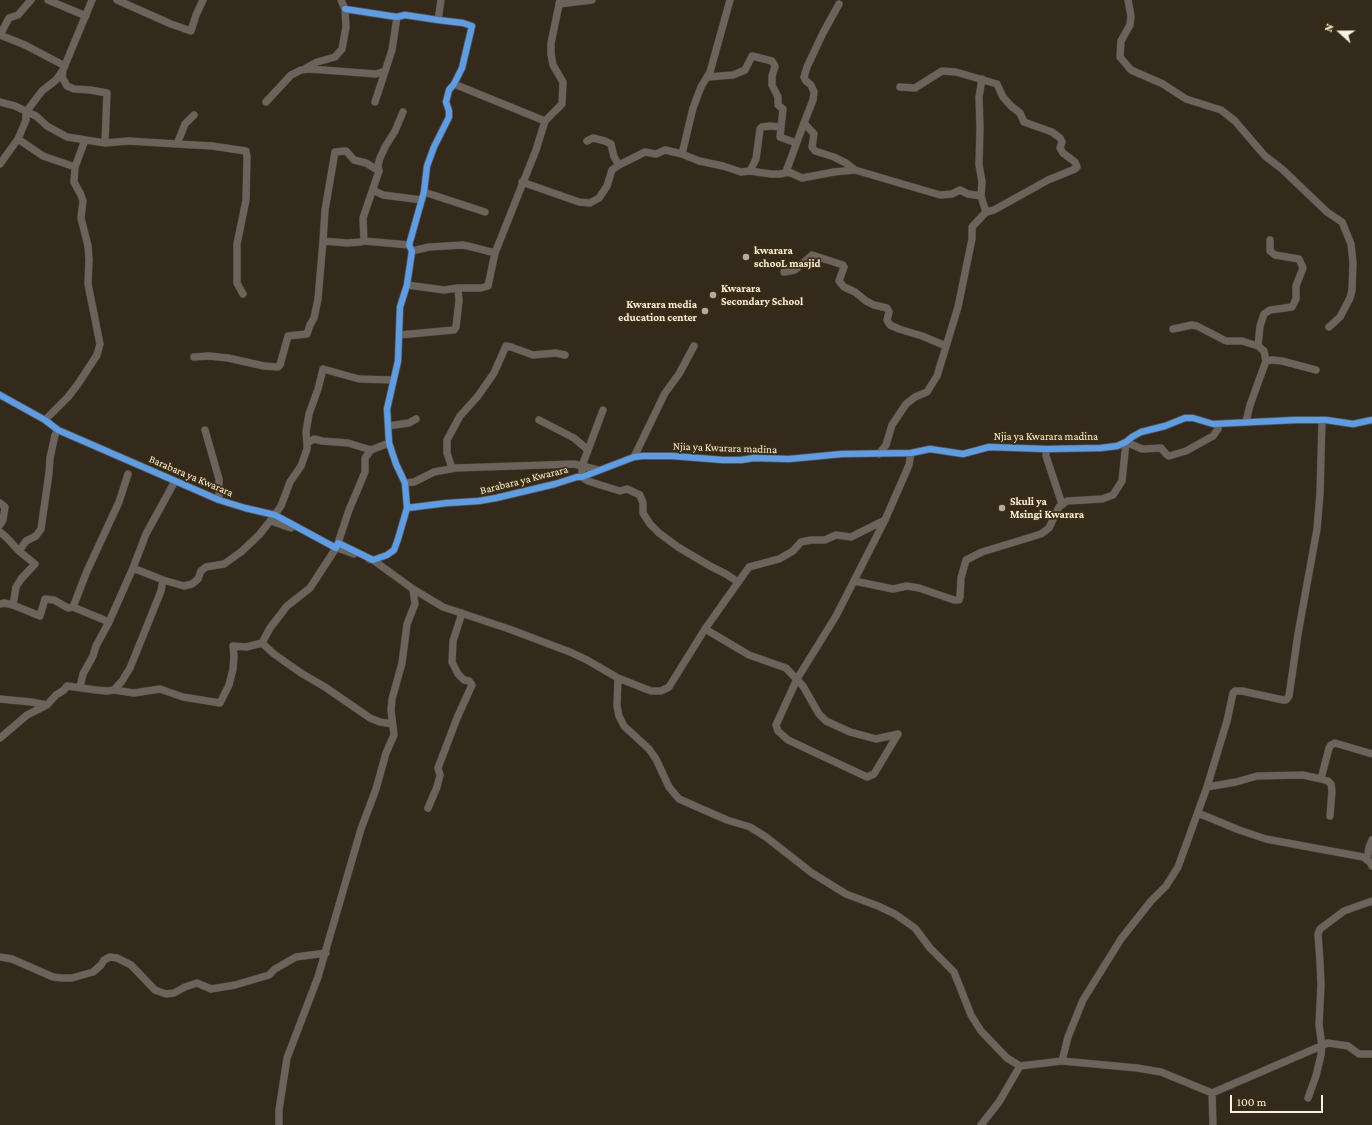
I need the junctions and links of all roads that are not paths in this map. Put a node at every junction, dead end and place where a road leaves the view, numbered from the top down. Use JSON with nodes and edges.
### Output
{"nodes":[{"id":1,"x":31,"y":0,"type":"edge"},
{"id":2,"x":48,"y":0,"type":"edge"},
{"id":3,"x":92,"y":0,"type":"edge"},
{"id":4,"x":117,"y":0,"type":"edge"},
{"id":5,"x":203,"y":0,"type":"edge"},
{"id":6,"x":341,"y":0,"type":"edge"},
{"id":7,"x":441,"y":0,"type":"edge"},
{"id":8,"x":592,"y":0,"type":"edge"},
{"id":9,"x":730,"y":0,"type":"edge"},
{"id":10,"x":1128,"y":0,"type":"edge"},
{"id":11,"x":560,"y":2,"type":"edge"},
{"id":12,"x":839,"y":4,"type":"dead end"},
{"id":13,"x":345,"y":10,"type":"junction"},
{"id":14,"x":86,"y":16,"type":"junction"},
{"id":15,"x":397,"y":17,"type":"junction"},
{"id":16,"x":438,"y":20,"type":"junction"},
{"id":17,"x":0,"y":35,"type":"edge"},
{"id":18,"x":64,"y":68,"type":"junction"},
{"id":19,"x":304,"y":69,"type":"junction"},
{"id":20,"x":385,"y":71,"type":"junction"},
{"id":21,"x":708,"y":77,"type":"junction"},
{"id":22,"x":982,"y":79,"type":"junction"},
{"id":23,"x":454,"y":84,"type":"junction"},
{"id":24,"x":900,"y":87,"type":"dead end"},
{"id":25,"x":0,"y":102,"type":"edge"},
{"id":26,"x":266,"y":102,"type":"dead end"},
{"id":27,"x":375,"y":102,"type":"dead end"},
{"id":28,"x":26,"y":112,"type":"junction"},
{"id":29,"x":403,"y":112,"type":"dead end"},
{"id":30,"x":194,"y":115,"type":"dead end"},
{"id":31,"x":545,"y":121,"type":"junction"},
{"id":32,"x":804,"y":123,"type":"junction"},
{"id":33,"x":781,"y":127,"type":"junction"},
{"id":34,"x":18,"y":139,"type":"junction"},
{"id":35,"x":85,"y":140,"type":"junction"},
{"id":36,"x":587,"y":141,"type":"dead end"},
{"id":37,"x":105,"y":143,"type":"junction"},
{"id":38,"x":796,"y":143,"type":"junction"},
{"id":39,"x":177,"y":144,"type":"junction"},
{"id":40,"x":682,"y":154,"type":"junction"},
{"id":41,"x":0,"y":164,"type":"edge"},
{"id":42,"x":619,"y":164,"type":"junction"},
{"id":43,"x":75,"y":167,"type":"junction"},
{"id":44,"x":855,"y":170,"type":"junction"},
{"id":45,"x":379,"y":171,"type":"junction"},
{"id":46,"x":750,"y":171,"type":"junction"},
{"id":47,"x":790,"y":173,"type":"junction"},
{"id":48,"x":522,"y":182,"type":"junction"},
{"id":49,"x":373,"y":190,"type":"junction"},
{"id":50,"x":424,"y":192,"type":"junction"},
{"id":51,"x":981,"y":196,"type":"junction"},
{"id":52,"x":422,"y":200,"type":"junction"},
{"id":53,"x":485,"y":212,"type":"dead end"},
{"id":54,"x":986,"y":212,"type":"junction"},
{"id":55,"x":1270,"y":240,"type":"dead end"},
{"id":56,"x":323,"y":241,"type":"junction"},
{"id":57,"x":364,"y":241,"type":"junction"},
{"id":58,"x":411,"y":248,"type":"junction"},
{"id":59,"x":495,"y":254,"type":"junction"},
{"id":60,"x":784,"y":272,"type":"dead end"},
{"id":61,"x":407,"y":285,"type":"junction"},
{"id":62,"x":458,"y":288,"type":"junction"},
{"id":63,"x":243,"y":294,"type":"dead end"},
{"id":64,"x":1329,"y":327,"type":"dead end"},
{"id":65,"x":1173,"y":329,"type":"dead end"},
{"id":66,"x":399,"y":335,"type":"junction"},
{"id":67,"x":694,"y":346,"type":"dead end"},
{"id":68,"x":946,"y":346,"type":"junction"},
{"id":69,"x":1258,"y":346,"type":"junction"},
{"id":70,"x":565,"y":355,"type":"dead end"},
{"id":71,"x":194,"y":357,"type":"dead end"},
{"id":72,"x":1266,"y":361,"type":"junction"},
{"id":73,"x":1316,"y":370,"type":"dead end"},
{"id":74,"x":393,"y":380,"type":"junction"},
{"id":75,"x":0,"y":395,"type":"edge"},
{"id":76,"x":603,"y":410,"type":"dead end"},
{"id":77,"x":416,"y":419,"type":"dead end"},
{"id":78,"x":45,"y":420,"type":"junction"},
{"id":79,"x":539,"y":420,"type":"dead end"},
{"id":80,"x":1372,"y":420,"type":"edge"},
{"id":81,"x":1322,"y":421,"type":"junction"},
{"id":82,"x":1246,"y":422,"type":"junction"},
{"id":83,"x":1219,"y":424,"type":"junction"},
{"id":84,"x":388,"y":426,"type":"junction"},
{"id":85,"x":58,"y":430,"type":"junction"},
{"id":86,"x":205,"y":430,"type":"dead end"},
{"id":87,"x":1126,"y":442,"type":"junction"},
{"id":88,"x":389,"y":443,"type":"junction"},
{"id":89,"x":307,"y":444,"type":"junction"},
{"id":90,"x":1046,"y":449,"type":"junction"},
{"id":91,"x":371,"y":450,"type":"junction"},
{"id":92,"x":588,"y":450,"type":"junction"},
{"id":93,"x":911,"y":453,"type":"junction"},
{"id":94,"x":879,"y":454,"type":"junction"},
{"id":95,"x":643,"y":456,"type":"joint"},
{"id":96,"x":634,"y":457,"type":"junction"},
{"id":97,"x":582,"y":466,"type":"junction"},
{"id":98,"x":452,"y":468,"type":"junction"},
{"id":99,"x":598,"y":470,"type":"junction"},
{"id":100,"x":128,"y":474,"type":"dead end"},
{"id":101,"x":582,"y":477,"type":"junction"},
{"id":102,"x":175,"y":481,"type":"junction"},
{"id":103,"x":405,"y":483,"type":"junction"},
{"id":104,"x":219,"y":500,"type":"junction"},
{"id":105,"x":0,"y":503,"type":"edge"},
{"id":106,"x":1062,"y":504,"type":"junction"},
{"id":107,"x":407,"y":508,"type":"junction"},
{"id":108,"x":273,"y":518,"type":"junction"},
{"id":109,"x":885,"y":520,"type":"junction"},
{"id":110,"x":0,"y":525,"type":"edge"},
{"id":111,"x":0,"y":532,"type":"edge"},
{"id":112,"x":337,"y":546,"type":"junction"},
{"id":113,"x":19,"y":551,"type":"junction"},
{"id":114,"x":373,"y":560,"type":"junction"},
{"id":115,"x":133,"y":568,"type":"junction"},
{"id":116,"x":164,"y":580,"type":"junction"},
{"id":117,"x":854,"y":581,"type":"junction"},
{"id":118,"x":738,"y":582,"type":"junction"},
{"id":119,"x":413,"y":589,"type":"junction"},
{"id":120,"x":0,"y":604,"type":"edge"},
{"id":121,"x":13,"y":605,"type":"junction"},
{"id":122,"x":73,"y":607,"type":"junction"},
{"id":123,"x":462,"y":613,"type":"junction"},
{"id":124,"x":109,"y":622,"type":"junction"},
{"id":125,"x":705,"y":629,"type":"junction"},
{"id":126,"x":262,"y":643,"type":"junction"},
{"id":127,"x":618,"y":678,"type":"junction"},
{"id":128,"x":797,"y":679,"type":"junction"},
{"id":129,"x":80,"y":687,"type":"junction"},
{"id":130,"x":114,"y":690,"type":"junction"},
{"id":131,"x":0,"y":699,"type":"edge"},
{"id":132,"x":47,"y":704,"type":"junction"},
{"id":133,"x":392,"y":724,"type":"junction"},
{"id":134,"x":0,"y":738,"type":"edge"},
{"id":135,"x":1372,"y":754,"type":"edge"},
{"id":136,"x":1321,"y":779,"type":"junction"},
{"id":137,"x":1207,"y":787,"type":"junction"},
{"id":138,"x":428,"y":808,"type":"dead end"},
{"id":139,"x":1198,"y":813,"type":"junction"},
{"id":140,"x":1330,"y":816,"type":"dead end"},
{"id":141,"x":1372,"y":840,"type":"edge"},
{"id":142,"x":1367,"y":860,"type":"junction"},
{"id":143,"x":1372,"y":866,"type":"edge"},
{"id":144,"x":1372,"y":901,"type":"edge"},
{"id":145,"x":326,"y":952,"type":"junction"},
{"id":146,"x":0,"y":957,"type":"edge"},
{"id":147,"x":1322,"y":1046,"type":"junction"},
{"id":148,"x":1372,"y":1054,"type":"edge"},
{"id":149,"x":1062,"y":1061,"type":"junction"},
{"id":150,"x":1020,"y":1066,"type":"junction"},
{"id":151,"x":1212,"y":1093,"type":"junction"},
{"id":152,"x":1308,"y":1098,"type":"dead end"},
{"id":153,"x":279,"y":1125,"type":"edge"},
{"id":154,"x":981,"y":1125,"type":"edge"},
{"id":155,"x":1213,"y":1125,"type":"edge"}],
"edges":[{"from":1,"to":17,"type":"street"},
{"from":2,"to":14,"type":"street"},
{"from":3,"to":14,"type":"street"},
{"from":4,"to":5,"type":"street"},
{"from":6,"to":13,"type":"street"},
{"from":7,"to":16,"type":"street"},
{"from":8,"to":11,"type":"street"},
{"from":9,"to":21,"type":"street"},
{"from":10,"to":64,"type":"street"},
{"from":11,"to":31,"type":"street"},
{"from":12,"to":32,"type":"street"},
{"from":13,"to":15,"type":"street"},
{"from":13,"to":19,"type":"street"},
{"from":14,"to":18,"type":"street"},
{"from":15,"to":16,"type":"street"},
{"from":15,"to":20,"type":"street"},
{"from":16,"to":23,"type":"street"},
{"from":17,"to":18,"type":"street"},
{"from":18,"to":28,"type":"street"},
{"from":18,"to":37,"type":"street"},
{"from":19,"to":20,"type":"street"},
{"from":19,"to":26,"type":"street"},
{"from":20,"to":27,"type":"street"},
{"from":21,"to":33,"type":"street"},
{"from":21,"to":40,"type":"street"},
{"from":22,"to":24,"type":"street"},
{"from":22,"to":51,"type":"street"},
{"from":22,"to":54,"type":"street"},
{"from":23,"to":31,"type":"street"},
{"from":23,"to":50,"type":"street"},
{"from":25,"to":28,"type":"street"},
{"from":28,"to":34,"type":"street"},
{"from":28,"to":35,"type":"street"},
{"from":29,"to":45,"type":"street"},
{"from":30,"to":39,"type":"street"},
{"from":31,"to":48,"type":"street"},
{"from":32,"to":38,"type":"street"},
{"from":32,"to":44,"type":"street"},
{"from":33,"to":38,"type":"street"},
{"from":33,"to":46,"type":"street"},
{"from":34,"to":41,"type":"street"},
{"from":34,"to":43,"type":"street"},
{"from":35,"to":37,"type":"street"},
{"from":35,"to":43,"type":"street"},
{"from":36,"to":42,"type":"street"},
{"from":37,"to":39,"type":"street"},
{"from":38,"to":47,"type":"street"},
{"from":39,"to":63,"type":"street"},
{"from":40,"to":42,"type":"street"},
{"from":40,"to":46,"type":"street"},
{"from":42,"to":48,"type":"street"},
{"from":43,"to":78,"type":"street"},
{"from":44,"to":47,"type":"street"},
{"from":44,"to":51,"type":"street"},
{"from":45,"to":49,"type":"street"},
{"from":45,"to":56,"type":"street"},
{"from":46,"to":47,"type":"street"},
{"from":48,"to":59,"type":"street"},
{"from":49,"to":52,"type":"street"},
{"from":49,"to":57,"type":"street"},
{"from":50,"to":52,"type":"street"},
{"from":50,"to":53,"type":"street"},
{"from":51,"to":54,"type":"street"},
{"from":52,"to":58,"type":"street"},
{"from":54,"to":68,"type":"street"},
{"from":55,"to":69,"type":"street"},
{"from":56,"to":57,"type":"street"},
{"from":56,"to":71,"type":"street"},
{"from":57,"to":58,"type":"street"},
{"from":58,"to":59,"type":"street"},
{"from":58,"to":61,"type":"street"},
{"from":59,"to":62,"type":"street"},
{"from":60,"to":68,"type":"street"},
{"from":61,"to":62,"type":"street"},
{"from":61,"to":66,"type":"street"},
{"from":62,"to":66,"type":"street"},
{"from":65,"to":69,"type":"street"},
{"from":66,"to":74,"type":"street"},
{"from":67,"to":96,"type":"street"},
{"from":68,"to":94,"type":"street"},
{"from":69,"to":72,"type":"street"},
{"from":70,"to":98,"type":"street"},
{"from":72,"to":73,"type":"street"},
{"from":72,"to":82,"type":"street"},
{"from":74,"to":84,"type":"street"},
{"from":74,"to":89,"type":"street"},
{"from":75,"to":78,"type":"street","name":"Barabara ya Kwarara"},
{"from":76,"to":92,"type":"street"},
{"from":77,"to":84,"type":"street"},
{"from":78,"to":85,"type":"street","name":"Barabara ya Kwarara"},
{"from":79,"to":92,"type":"street"},
{"from":80,"to":81,"type":"street","name":"Njia ya Kwarara madina"},
{"from":81,"to":82,"type":"street","name":"Njia ya Kwarara madina"},
{"from":81,"to":137,"type":"street"},
{"from":82,"to":83,"type":"street","name":"Njia ya Kwarara madina"},
{"from":83,"to":87,"type":"street","name":"Njia ya Kwarara madina"},
{"from":83,"to":87,"type":"street"},
{"from":84,"to":88,"type":"street"},
{"from":85,"to":102,"type":"street","name":"Barabara ya Kwarara"},
{"from":85,"to":113,"type":"street"},
{"from":86,"to":104,"type":"street"},
{"from":87,"to":90,"type":"street","name":"Njia ya Kwarara madina"},
{"from":87,"to":106,"type":"street"},
{"from":88,"to":91,"type":"street"},
{"from":88,"to":103,"type":"street"},
{"from":89,"to":91,"type":"street"},
{"from":89,"to":108,"type":"street"},
{"from":90,"to":93,"type":"street","name":"Njia ya Kwarara madina"},
{"from":90,"to":106,"type":"street"},
{"from":91,"to":112,"type":"street"},
{"from":92,"to":97,"type":"street"},
{"from":93,"to":94,"type":"street","name":"Njia ya Kwarara madina"},
{"from":93,"to":109,"type":"street"},
{"from":94,"to":95,"type":"street","name":"Njia ya Kwarara madina"},
{"from":95,"to":96,"type":"street","name":"Barabara ya Kwarara"},
{"from":96,"to":99,"type":"street","name":"Barabara ya Kwarara"},
{"from":97,"to":98,"type":"street"},
{"from":97,"to":99,"type":"street"},
{"from":97,"to":101,"type":"street"},
{"from":98,"to":103,"type":"street"},
{"from":99,"to":101,"type":"street","name":"Barabara ya Kwarara"},
{"from":100,"to":122,"type":"street"},
{"from":101,"to":107,"type":"street","name":"Barabara ya Kwarara"},
{"from":101,"to":118,"type":"street"},
{"from":102,"to":104,"type":"street","name":"Barabara ya Kwarara"},
{"from":102,"to":115,"type":"street"},
{"from":103,"to":107,"type":"street"},
{"from":104,"to":108,"type":"street","name":"Barabara ya Kwarara"},
{"from":105,"to":110,"type":"street"},
{"from":106,"to":117,"type":"street"},
{"from":107,"to":114,"type":"street"},
{"from":108,"to":112,"type":"street","name":"Barabara ya Kwarara"},
{"from":108,"to":116,"type":"street"},
{"from":109,"to":117,"type":"street"},
{"from":109,"to":118,"type":"street","name":"Barabara ya Kwarara"},
{"from":111,"to":113,"type":"street"},
{"from":112,"to":114,"type":"street","name":"Barabara ya Kwarara"},
{"from":112,"to":126,"type":"street"},
{"from":113,"to":121,"type":"street"},
{"from":114,"to":119,"type":"street","name":"Barabara ya Kwarara"},
{"from":115,"to":116,"type":"street"},
{"from":115,"to":124,"type":"street"},
{"from":116,"to":130,"type":"street"},
{"from":117,"to":128,"type":"street"},
{"from":118,"to":125,"type":"street","name":"Barabara ya Kwarara"},
{"from":119,"to":123,"type":"street","name":"Barabara ya Kwarara"},
{"from":119,"to":133,"type":"street"},
{"from":120,"to":121,"type":"street"},
{"from":121,"to":122,"type":"street"},
{"from":122,"to":124,"type":"street"},
{"from":123,"to":127,"type":"street","name":"Barabara ya Kwarara"},
{"from":123,"to":138,"type":"street"},
{"from":124,"to":129,"type":"street"},
{"from":125,"to":127,"type":"street","name":"Barabara ya Kwarara"},
{"from":125,"to":128,"type":"street"},
{"from":126,"to":130,"type":"street"},
{"from":126,"to":133,"type":"street"},
{"from":127,"to":150,"type":"street"},
{"from":128,"to":128,"type":"street"},
{"from":129,"to":130,"type":"street"},
{"from":129,"to":132,"type":"street"},
{"from":131,"to":132,"type":"street"},
{"from":132,"to":134,"type":"street"},
{"from":133,"to":145,"type":"street"},
{"from":135,"to":136,"type":"street"},
{"from":136,"to":137,"type":"street"},
{"from":136,"to":140,"type":"street"},
{"from":137,"to":139,"type":"street"},
{"from":139,"to":142,"type":"street"},
{"from":139,"to":149,"type":"street"},
{"from":141,"to":142,"type":"street"},
{"from":142,"to":143,"type":"street"},
{"from":144,"to":147,"type":"street"},
{"from":145,"to":146,"type":"street"},
{"from":145,"to":153,"type":"street"},
{"from":147,"to":148,"type":"street"},
{"from":147,"to":151,"type":"street"},
{"from":147,"to":152,"type":"street"},
{"from":149,"to":150,"type":"street"},
{"from":149,"to":151,"type":"street"},
{"from":150,"to":154,"type":"street"},
{"from":151,"to":155,"type":"street"}]}
